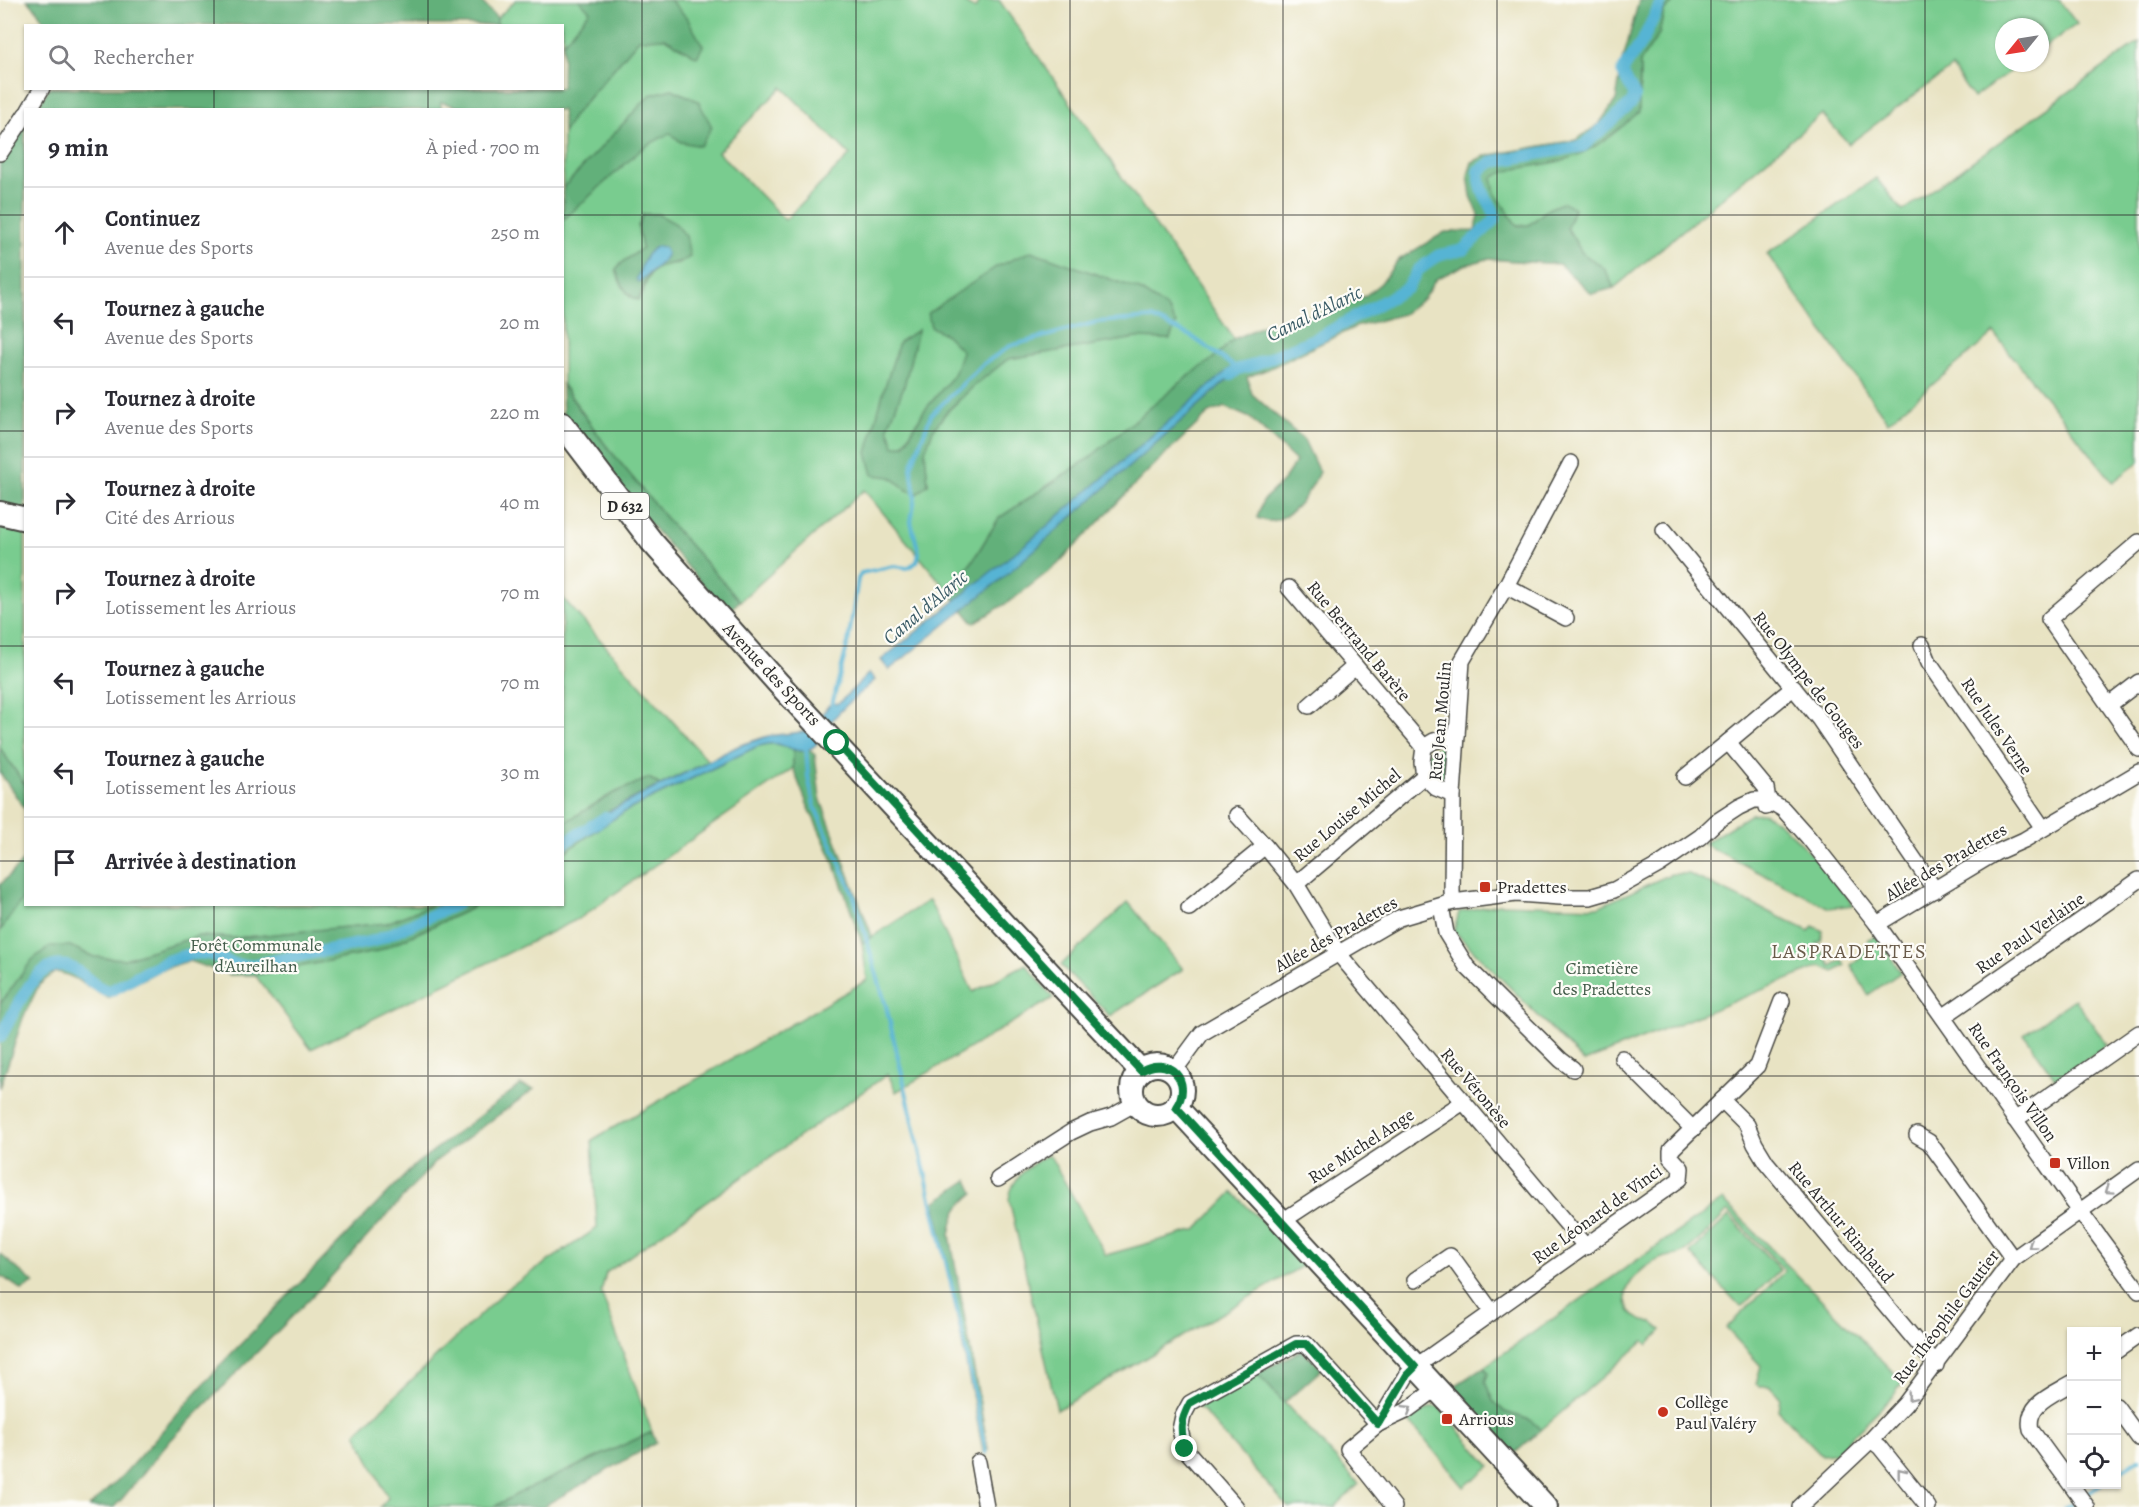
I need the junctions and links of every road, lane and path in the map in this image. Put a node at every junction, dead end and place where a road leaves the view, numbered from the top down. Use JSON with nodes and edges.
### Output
{"nodes":[{"id":1,"x":41,"y":90,"type":"edge"},
{"id":2,"x":30,"y":108,"type":"edge"},
{"id":3,"x":24,"y":117,"type":"edge"},
{"id":4,"x":0,"y":153,"type":"edge"},
{"id":5,"x":564,"y":427,"type":"edge"},
{"id":6,"x":1571,"y":463,"type":"dead end"},
{"id":7,"x":0,"y":513,"type":"edge"},
{"id":8,"x":24,"y":519,"type":"edge"},
{"id":9,"x":1664,"y":530,"type":"dead end"},
{"id":10,"x":2139,"y":542,"type":"edge"},
{"id":11,"x":1506,"y":585,"type":"junction"},
{"id":12,"x":1289,"y":588,"type":"dead end"},
{"id":13,"x":1566,"y":618,"type":"dead end"},
{"id":14,"x":1922,"y":645,"type":"dead end"},
{"id":15,"x":1355,"y":666,"type":"junction"},
{"id":16,"x":2139,"y":682,"type":"edge"},
{"id":17,"x":1794,"y":687,"type":"junction"},
{"id":18,"x":2109,"y":705,"type":"junction"},
{"id":19,"x":1309,"y":706,"type":"dead end"},
{"id":20,"x":1457,"y":735,"type":"junction"},
{"id":21,"x":1728,"y":742,"type":"junction"},
{"id":22,"x":1424,"y":747,"type":"junction"},
{"id":23,"x":2139,"y":749,"type":"edge"},
{"id":24,"x":2139,"y":772,"type":"edge"},
{"id":25,"x":1424,"y":776,"type":"junction"},
{"id":26,"x":1685,"y":777,"type":"dead end"},
{"id":27,"x":1453,"y":795,"type":"junction"},
{"id":28,"x":1766,"y":805,"type":"junction"},
{"id":29,"x":1237,"y":815,"type":"dead end"},
{"id":30,"x":2043,"y":828,"type":"junction"},
{"id":31,"x":1265,"y":846,"type":"junction"},
{"id":32,"x":2139,"y":880,"type":"edge"},
{"id":33,"x":1296,"y":884,"type":"junction"},
{"id":34,"x":1935,"y":890,"type":"junction"},
{"id":35,"x":1447,"y":904,"type":"junction"},
{"id":36,"x":1190,"y":908,"type":"dead end"},
{"id":37,"x":1877,"y":924,"type":"junction"},
{"id":38,"x":1338,"y":953,"type":"junction"},
{"id":39,"x":1782,"y":1001,"type":"dead end"},
{"id":40,"x":1943,"y":1017,"type":"junction"},
{"id":41,"x":2139,"y":1033,"type":"edge"},
{"id":42,"x":1622,"y":1058,"type":"dead end"},
{"id":43,"x":1573,"y":1069,"type":"dead end"},
{"id":44,"x":1141,"y":1071,"type":"junction"},
{"id":45,"x":1174,"y":1071,"type":"junction"},
{"id":46,"x":1722,"y":1100,"type":"junction"},
{"id":47,"x":1136,"y":1103,"type":"junction"},
{"id":48,"x":1462,"y":1103,"type":"junction"},
{"id":49,"x":1176,"y":1107,"type":"junction"},
{"id":50,"x":2015,"y":1120,"type":"junction"},
{"id":51,"x":1693,"y":1130,"type":"junction"},
{"id":52,"x":1917,"y":1135,"type":"dead end"},
{"id":53,"x":2139,"y":1169,"type":"edge"},
{"id":54,"x":998,"y":1179,"type":"dead end"},
{"id":55,"x":2079,"y":1210,"type":"junction"},
{"id":56,"x":1281,"y":1222,"type":"junction"},
{"id":57,"x":1586,"y":1247,"type":"junction"},
{"id":58,"x":2013,"y":1259,"type":"junction"},
{"id":59,"x":1415,"y":1280,"type":"dead end"},
{"id":60,"x":2139,"y":1291,"type":"edge"},
{"id":61,"x":1492,"y":1312,"type":"junction"},
{"id":62,"x":2139,"y":1335,"type":"edge"},
{"id":63,"x":2121,"y":1348,"type":"edge"},
{"id":64,"x":1936,"y":1365,"type":"junction"},
{"id":65,"x":1415,"y":1367,"type":"junction"},
{"id":66,"x":2067,"y":1386,"type":"edge"},
{"id":67,"x":1436,"y":1389,"type":"junction"},
{"id":68,"x":2121,"y":1413,"type":"edge"},
{"id":69,"x":1378,"y":1424,"type":"junction"},
{"id":70,"x":2139,"y":1438,"type":"edge"},
{"id":71,"x":1871,"y":1440,"type":"junction"},
{"id":72,"x":978,"y":1462,"type":"dead end"},
{"id":73,"x":986,"y":1507,"type":"edge"},
{"id":74,"x":1236,"y":1507,"type":"edge"},
{"id":75,"x":1394,"y":1507,"type":"edge"},
{"id":76,"x":1546,"y":1507,"type":"edge"},
{"id":77,"x":1800,"y":1507,"type":"edge"},
{"id":78,"x":1928,"y":1507,"type":"edge"},
{"id":79,"x":2087,"y":1507,"type":"edge"}],
"edges":[{"from":1,"to":2,"type":"street"},
{"from":3,"to":4,"type":"street"},
{"from":5,"to":44,"type":"main road","name":"Avenue des Sports","number":"D 632"},
{"from":6,"to":11,"type":"street","name":"Rue Jean Moulin"},
{"from":7,"to":8,"type":"main road"},
{"from":9,"to":17,"type":"street","name":"Rue Olympe de Gouges"},
{"from":10,"to":18,"type":"street"},
{"from":11,"to":13,"type":"street"},
{"from":11,"to":20,"type":"street","name":"Rue Jean Moulin"},
{"from":12,"to":15,"type":"street","name":"Rue Bertrand Barère"},
{"from":14,"to":30,"type":"street","name":"Rue Jules Verne"},
{"from":15,"to":19,"type":"street"},
{"from":15,"to":22,"type":"street","name":"Rue Bertrand Barère"},
{"from":16,"to":18,"type":"street"},
{"from":17,"to":21,"type":"street"},
{"from":17,"to":34,"type":"street","name":"Rue Olympe de Gouges"},
{"from":18,"to":23,"type":"street"},
{"from":20,"to":22,"type":"street"},
{"from":20,"to":27,"type":"street","name":"Rue Jean Moulin"},
{"from":21,"to":26,"type":"street"},
{"from":21,"to":28,"type":"street"},
{"from":22,"to":25,"type":"street"},
{"from":24,"to":30,"type":"street","name":"Allée des Pradettes"},
{"from":25,"to":27,"type":"street","name":"Rue Louise Michel"},
{"from":25,"to":33,"type":"street","name":"Rue Louise Michel"},
{"from":27,"to":35,"type":"street","name":"Rue Jean Moulin"},
{"from":28,"to":35,"type":"street","name":"Allée des Pradettes"},
{"from":28,"to":37,"type":"street","name":"Allée des Pradettes"},
{"from":29,"to":31,"type":"street","name":"Rue Véronèse"},
{"from":30,"to":34,"type":"street","name":"Allée des Pradettes"},
{"from":31,"to":33,"type":"street","name":"Rue Véronèse"},
{"from":31,"to":36,"type":"street"},
{"from":32,"to":40,"type":"street","name":"Rue Paul Verlaine"},
{"from":33,"to":38,"type":"street","name":"Rue Véronèse"},
{"from":34,"to":37,"type":"street","name":"Allée des Pradettes"},
{"from":35,"to":38,"type":"street","name":"Allée des Pradettes"},
{"from":35,"to":43,"type":"street","name":"Rue Jean Moulin"},
{"from":37,"to":40,"type":"street","name":"Rue François Villon"},
{"from":38,"to":45,"type":"street","name":"Allée des Pradettes"},
{"from":38,"to":48,"type":"street","name":"Rue Véronèse"},
{"from":39,"to":46,"type":"street","name":"Rue Léonard de Vinci"},
{"from":40,"to":50,"type":"street","name":"Rue François Villon"},
{"from":41,"to":50,"type":"street"},
{"from":42,"to":51,"type":"street"},
{"from":44,"to":45,"type":"main road"},
{"from":44,"to":47,"type":"main road"},
{"from":45,"to":49,"type":"main road"},
{"from":46,"to":51,"type":"street","name":"Rue Léonard de Vinci"},
{"from":46,"to":64,"type":"street","name":"Rue Arthur Rimbaud"},
{"from":47,"to":49,"type":"main road"},
{"from":47,"to":54,"type":"street"},
{"from":48,"to":56,"type":"street","name":"Rue Michel Ange"},
{"from":48,"to":57,"type":"street","name":"Rue Véronèse"},
{"from":49,"to":56,"type":"main road"},
{"from":50,"to":55,"type":"street","name":"Rue François Villon"},
{"from":51,"to":57,"type":"street","name":"Rue Léonard de Vinci"},
{"from":52,"to":58,"type":"street"},
{"from":53,"to":55,"type":"street","name":"Rue Théophile Gautier","one_way":true},
{"from":55,"to":58,"type":"street","name":"Rue Théophile Gautier","one_way":true},
{"from":55,"to":60,"type":"street","name":"Rue François Villon"},
{"from":56,"to":65,"type":"main road"},
{"from":57,"to":61,"type":"street","name":"Rue Léonard de Vinci"},
{"from":58,"to":64,"type":"street","name":"Rue Théophile Gautier"},
{"from":59,"to":61,"type":"street"},
{"from":61,"to":65,"type":"street","name":"Rue Léonard de Vinci"},
{"from":62,"to":63,"type":"street"},
{"from":64,"to":71,"type":"street","name":"Rue Théophile Gautier","one_way":true},
{"from":65,"to":67,"type":"main road"},
{"from":65,"to":69,"type":"street","name":"Rue Léonard de Vinci"},
{"from":66,"to":79,"type":"street"},
{"from":69,"to":67,"type":"street","one_way":true},
{"from":67,"to":76,"type":"main road"},
{"from":68,"to":70,"type":"street"},
{"from":69,"to":74,"type":"street"},
{"from":69,"to":75,"type":"street"},
{"from":71,"to":77,"type":"street","name":"Rue Théophile Gautier"},
{"from":78,"to":71,"type":"street","one_way":true},
{"from":72,"to":73,"type":"street"}]}
